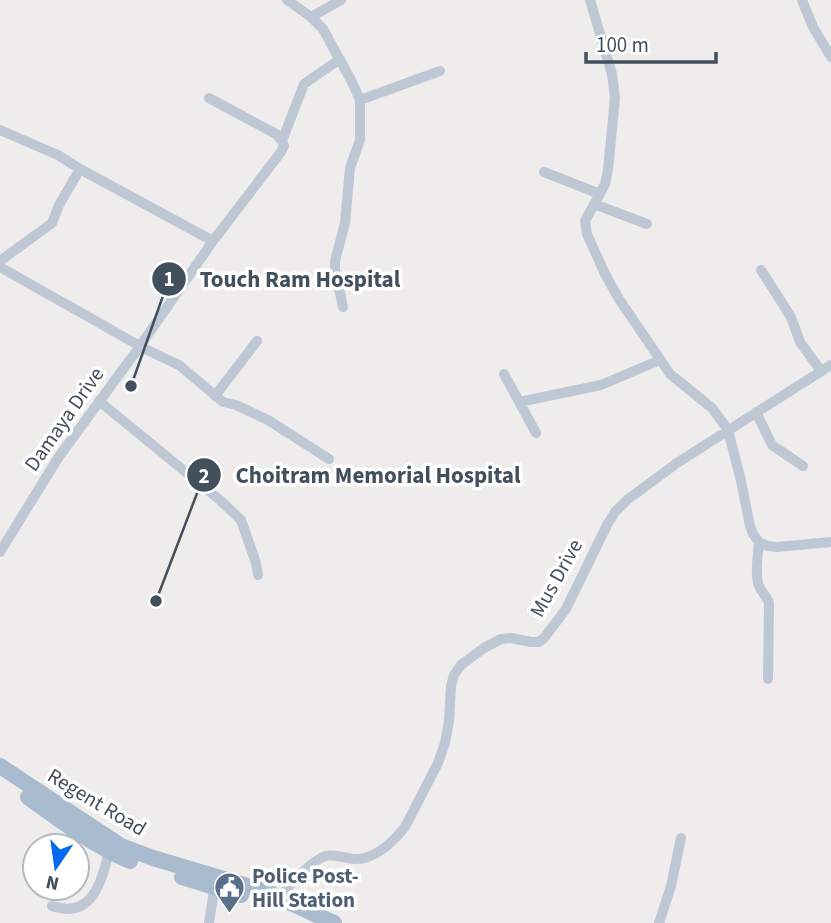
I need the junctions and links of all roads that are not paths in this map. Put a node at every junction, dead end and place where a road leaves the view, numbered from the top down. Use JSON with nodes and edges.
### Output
{"nodes":[{"id":1,"x":288,"y":0,"type":"edge"},
{"id":2,"x":341,"y":0,"type":"edge"},
{"id":3,"x":590,"y":0,"type":"edge"},
{"id":4,"x":802,"y":0,"type":"edge"},
{"id":5,"x":311,"y":17,"type":"junction"},
{"id":6,"x":831,"y":57,"type":"edge"},
{"id":7,"x":340,"y":59,"type":"junction"},
{"id":8,"x":440,"y":71,"type":"dead end"},
{"id":9,"x":209,"y":98,"type":"dead end"},
{"id":10,"x":360,"y":100,"type":"junction"},
{"id":11,"x":0,"y":130,"type":"edge"},
{"id":12,"x":282,"y":141,"type":"junction"},
{"id":13,"x":80,"y":169,"type":"junction"},
{"id":14,"x":544,"y":172,"type":"dead end"},
{"id":15,"x":597,"y":199,"type":"junction"},
{"id":16,"x":647,"y":224,"type":"dead end"},
{"id":17,"x":213,"y":241,"type":"junction"},
{"id":18,"x":0,"y":261,"type":"edge"},
{"id":19,"x":0,"y":267,"type":"edge"},
{"id":20,"x":761,"y":270,"type":"dead end"},
{"id":21,"x":343,"y":307,"type":"dead end"},
{"id":22,"x":257,"y":341,"type":"dead end"},
{"id":23,"x":140,"y":346,"type":"junction"},
{"id":24,"x":660,"y":360,"type":"junction"},
{"id":25,"x":831,"y":365,"type":"edge"},
{"id":26,"x":821,"y":371,"type":"junction"},
{"id":27,"x":504,"y":374,"type":"dead end"},
{"id":28,"x":215,"y":396,"type":"junction"},
{"id":29,"x":99,"y":401,"type":"junction"},
{"id":30,"x":519,"y":402,"type":"junction"},
{"id":31,"x":756,"y":412,"type":"junction"},
{"id":32,"x":728,"y":430,"type":"junction"},
{"id":33,"x":536,"y":433,"type":"dead end"},
{"id":34,"x":329,"y":459,"type":"dead end"},
{"id":35,"x":803,"y":466,"type":"dead end"},
{"id":36,"x":759,"y":542,"type":"junction"},
{"id":37,"x":831,"y":542,"type":"edge"},
{"id":38,"x":0,"y":552,"type":"edge"},
{"id":39,"x":258,"y":575,"type":"dead end"},
{"id":40,"x":768,"y":679,"type":"dead end"},
{"id":41,"x":1,"y":774,"type":"edge"},
{"id":42,"x":681,"y":838,"type":"dead end"},
{"id":43,"x":111,"y":846,"type":"junction"},
{"id":44,"x":215,"y":882,"type":"junction"},
{"id":45,"x":281,"y":897,"type":"junction"},
{"id":46,"x":52,"y":906,"type":"dead end"},
{"id":47,"x":209,"y":923,"type":"edge"},
{"id":48,"x":313,"y":923,"type":"edge"},
{"id":49,"x":334,"y":923,"type":"edge"},
{"id":50,"x":659,"y":923,"type":"edge"}],
"edges":[{"from":1,"to":5,"type":"street"},
{"from":2,"to":5,"type":"street"},
{"from":3,"to":15,"type":"street"},
{"from":4,"to":6,"type":"street"},
{"from":5,"to":7,"type":"street"},
{"from":7,"to":10,"type":"street"},
{"from":7,"to":12,"type":"street","name":"Damaya Drive"},
{"from":8,"to":10,"type":"street"},
{"from":9,"to":12,"type":"street"},
{"from":10,"to":21,"type":"street"},
{"from":11,"to":13,"type":"street"},
{"from":12,"to":17,"type":"street","name":"Damaya Drive"},
{"from":13,"to":17,"type":"street"},
{"from":13,"to":18,"type":"street"},
{"from":14,"to":15,"type":"street"},
{"from":15,"to":16,"type":"street"},
{"from":15,"to":24,"type":"street"},
{"from":17,"to":23,"type":"street","name":"Damaya Drive"},
{"from":19,"to":23,"type":"street"},
{"from":20,"to":26,"type":"street"},
{"from":22,"to":28,"type":"street"},
{"from":23,"to":28,"type":"street"},
{"from":23,"to":29,"type":"street","name":"Damaya Drive"},
{"from":24,"to":30,"type":"street"},
{"from":24,"to":32,"type":"street"},
{"from":25,"to":26,"type":"street"},
{"from":26,"to":31,"type":"street"},
{"from":27,"to":30,"type":"street"},
{"from":28,"to":34,"type":"street"},
{"from":29,"to":38,"type":"street","name":"Damaya Drive"},
{"from":29,"to":39,"type":"street"},
{"from":30,"to":33,"type":"street"},
{"from":31,"to":32,"type":"street"},
{"from":31,"to":35,"type":"street"},
{"from":32,"to":36,"type":"street"},
{"from":32,"to":45,"type":"street","name":"Mus Drive"},
{"from":36,"to":37,"type":"street"},
{"from":36,"to":40,"type":"street"},
{"from":41,"to":43,"type":"main road","name":"Regent Road"},
{"from":42,"to":50,"type":"street"},
{"from":43,"to":44,"type":"main road","name":"Regent Road"},
{"from":43,"to":46,"type":"street"},
{"from":44,"to":45,"type":"main road","name":"Regent Road"},
{"from":44,"to":47,"type":"street"},
{"from":44,"to":48,"type":"main road","name":"Regent Road"},
{"from":45,"to":49,"type":"main road","name":"Regent Road"}]}
